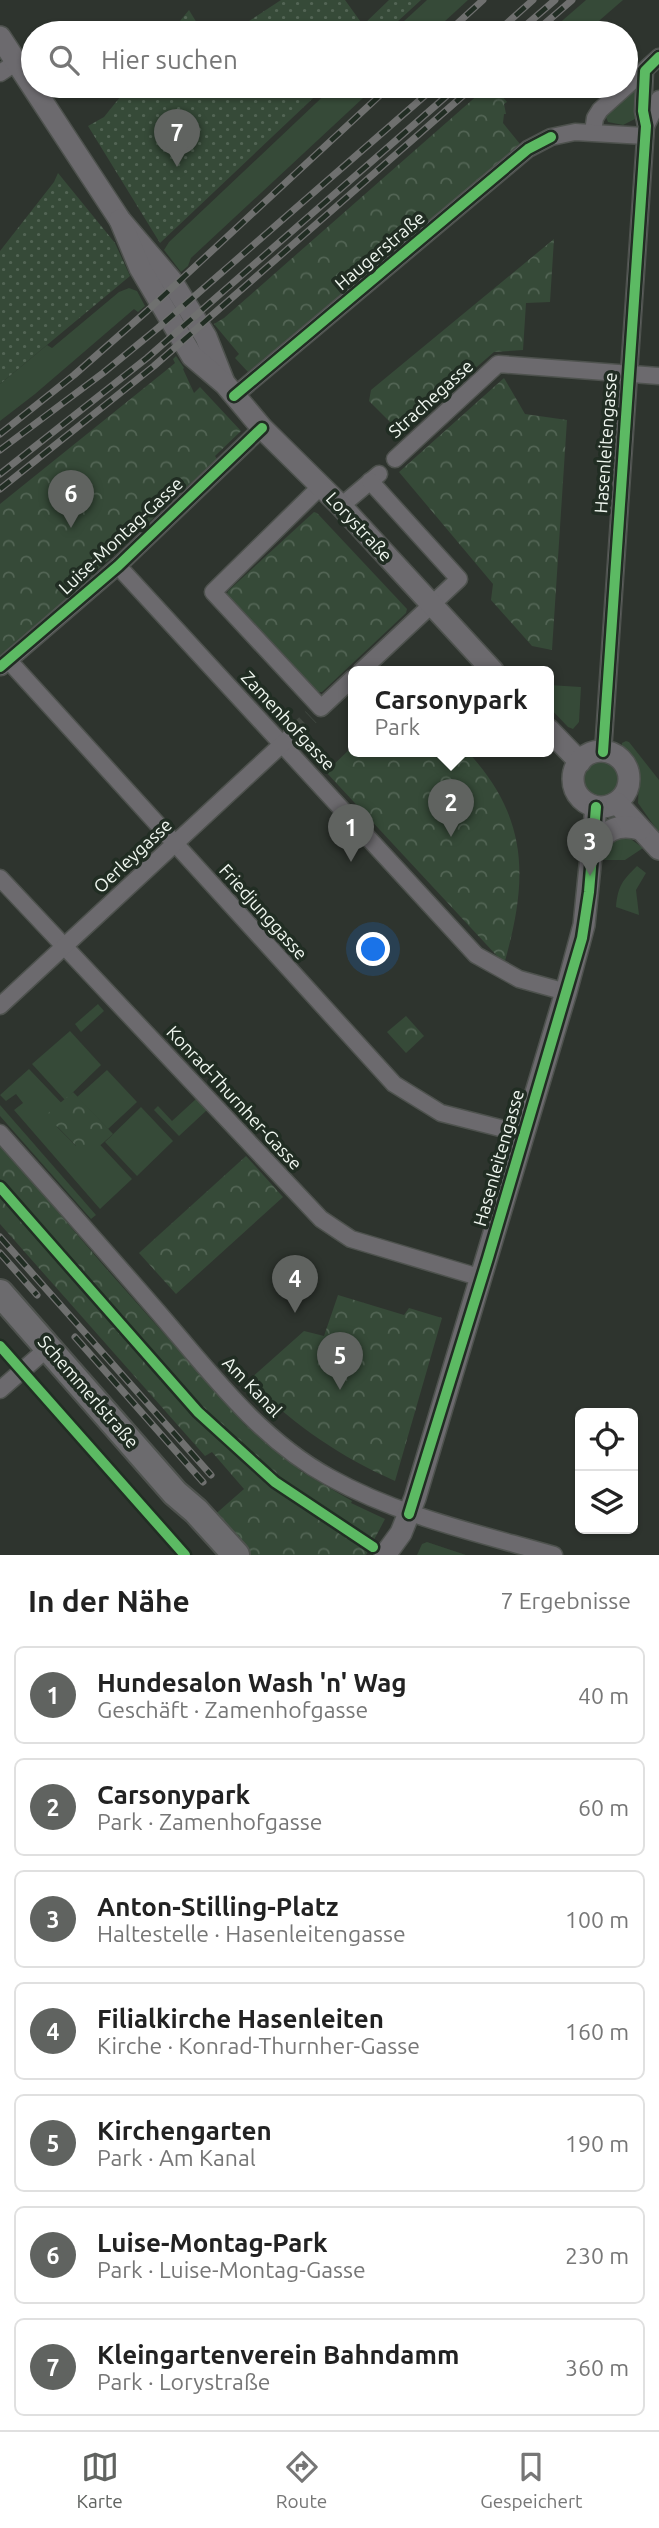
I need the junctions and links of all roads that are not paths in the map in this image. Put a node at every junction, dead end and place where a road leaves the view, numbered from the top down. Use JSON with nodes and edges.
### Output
{"nodes":[{"id":1,"x":0,"y":37,"type":"edge"},
{"id":2,"x":659,"y":57,"type":"edge"},
{"id":3,"x":8,"y":68,"type":"edge"},
{"id":4,"x":645,"y":71,"type":"junction"},
{"id":5,"x":638,"y":77,"type":"edge"},
{"id":6,"x":21,"y":86,"type":"edge"},
{"id":7,"x":30,"y":98,"type":"edge"},
{"id":8,"x":614,"y":98,"type":"edge"},
{"id":9,"x":659,"y":99,"type":"edge"},
{"id":10,"x":646,"y":131,"type":"junction"},
{"id":11,"x":593,"y":132,"type":"junction"},
{"id":12,"x":628,"y":374,"type":"junction"},
{"id":13,"x":659,"y":376,"type":"edge"},
{"id":14,"x":229,"y":390,"type":"junction"},
{"id":15,"x":262,"y":428,"type":"junction"},
{"id":16,"x":394,"y":459,"type":"dead end"},
{"id":17,"x":321,"y":486,"type":"junction"},
{"id":18,"x":341,"y":506,"type":"junction"},
{"id":19,"x":118,"y":566,"type":"junction"},
{"id":20,"x":432,"y":604,"type":"junction"},
{"id":21,"x":4,"y":664,"type":"edge"},
{"id":22,"x":366,"y":666,"type":"edge"},
{"id":23,"x":488,"y":666,"type":"edge"},
{"id":24,"x":348,"y":683,"type":"edge"},
{"id":25,"x":554,"y":735,"type":"edge"},
{"id":26,"x":288,"y":738,"type":"junction"},
{"id":27,"x":603,"y":752,"type":"junction"},
{"id":28,"x":580,"y":762,"type":"junction"},
{"id":29,"x":617,"y":803,"type":"junction"},
{"id":30,"x":596,"y":807,"type":"junction"},
{"id":31,"x":640,"y":829,"type":"junction"},
{"id":32,"x":175,"y":844,"type":"junction"},
{"id":33,"x":659,"y":849,"type":"edge"},
{"id":34,"x":592,"y":852,"type":"junction"},
{"id":35,"x":0,"y":878,"type":"edge"},
{"id":36,"x":65,"y":946,"type":"junction"},
{"id":37,"x":566,"y":992,"type":"junction"},
{"id":38,"x":0,"y":1006,"type":"edge"},
{"id":39,"x":0,"y":1133,"type":"edge"},
{"id":40,"x":524,"y":1134,"type":"junction"},
{"id":41,"x":482,"y":1278,"type":"junction"},
{"id":42,"x":0,"y":1293,"type":"edge"},
{"id":43,"x":50,"y":1347,"type":"junction"},
{"id":44,"x":0,"y":1390,"type":"edge"},
{"id":45,"x":405,"y":1523,"type":"junction"},
{"id":46,"x":222,"y":1552,"type":"edge"},
{"id":47,"x":385,"y":1555,"type":"edge"},
{"id":48,"x":398,"y":1555,"type":"edge"},
{"id":49,"x":554,"y":1555,"type":"edge"}],
"edges":[{"from":1,"to":3,"type":"street","name":"Lorystraße"},
{"from":2,"to":4,"type":"street"},
{"from":3,"to":6,"type":"street","name":"Lorystraße"},
{"from":4,"to":5,"type":"street"},
{"from":4,"to":10,"type":"street"},
{"from":7,"to":14,"type":"street","name":"Lorystraße"},
{"from":8,"to":11,"type":"street"},
{"from":9,"to":10,"type":"street"},
{"from":10,"to":11,"type":"street"},
{"from":10,"to":12,"type":"street","name":"Hasenleitengasse"},
{"from":11,"to":14,"type":"street","name":"Haugerstraße"},
{"from":12,"to":13,"type":"street","name":"Strachegasse"},
{"from":12,"to":16,"type":"street","name":"Strachegasse"},
{"from":12,"to":27,"type":"street","name":"Hasenleitengasse"},
{"from":14,"to":15,"type":"street","name":"Lorystraße"},
{"from":15,"to":17,"type":"street","name":"Lorystraße"},
{"from":15,"to":19,"type":"street","name":"Luise-Montag-Gasse"},
{"from":17,"to":18,"type":"street","name":"Lorystraße"},
{"from":17,"to":24,"type":"street"},
{"from":18,"to":20,"type":"street","name":"Lorystraße"},
{"from":18,"to":20,"type":"street"},
{"from":19,"to":21,"type":"street","name":"Luise-Montag-Gasse"},
{"from":19,"to":26,"type":"street","name":"Zamenhofgasse"},
{"from":20,"to":22,"type":"street"},
{"from":20,"to":23,"type":"street","name":"Lorystraße"},
{"from":21,"to":32,"type":"street","name":"Friedjunggasse"},
{"from":25,"to":28,"type":"street"},
{"from":26,"to":32,"type":"street","name":"Oerleygasse"},
{"from":26,"to":37,"type":"street","name":"Zamenhofgasse"},
{"from":27,"to":28,"type":"street"},
{"from":27,"to":29,"type":"street"},
{"from":28,"to":30,"type":"street"},
{"from":29,"to":30,"type":"street"},
{"from":29,"to":31,"type":"street"},
{"from":30,"to":34,"type":"street","name":"Hasenleitengasse"},
{"from":31,"to":33,"type":"street"},
{"from":31,"to":34,"type":"street"},
{"from":32,"to":36,"type":"street","name":"Oerleygasse"},
{"from":32,"to":40,"type":"street","name":"Friedjunggasse"},
{"from":34,"to":37,"type":"street","name":"Hasenleitengasse"},
{"from":35,"to":36,"type":"street","name":"Konrad-Thurnher-Gasse"},
{"from":36,"to":38,"type":"street","name":"Oerleygasse"},
{"from":36,"to":41,"type":"street","name":"Konrad-Thurnher-Gasse"},
{"from":37,"to":40,"type":"street","name":"Hasenleitengasse"},
{"from":39,"to":45,"type":"street","name":"Am Kanal"},
{"from":40,"to":41,"type":"street","name":"Hasenleitengasse"},
{"from":41,"to":45,"type":"street","name":"Hasenleitengasse"},
{"from":42,"to":43,"type":"main road","name":"Schemmerlstraße"},
{"from":43,"to":44,"type":"street"},
{"from":43,"to":46,"type":"main road","name":"Schemmerlstraße"},
{"from":45,"to":47,"type":"street","name":"Hasenleitengasse"},
{"from":45,"to":48,"type":"street","name":"Hasenleitengasse"},
{"from":45,"to":49,"type":"street","name":"Am Kanal"}]}
